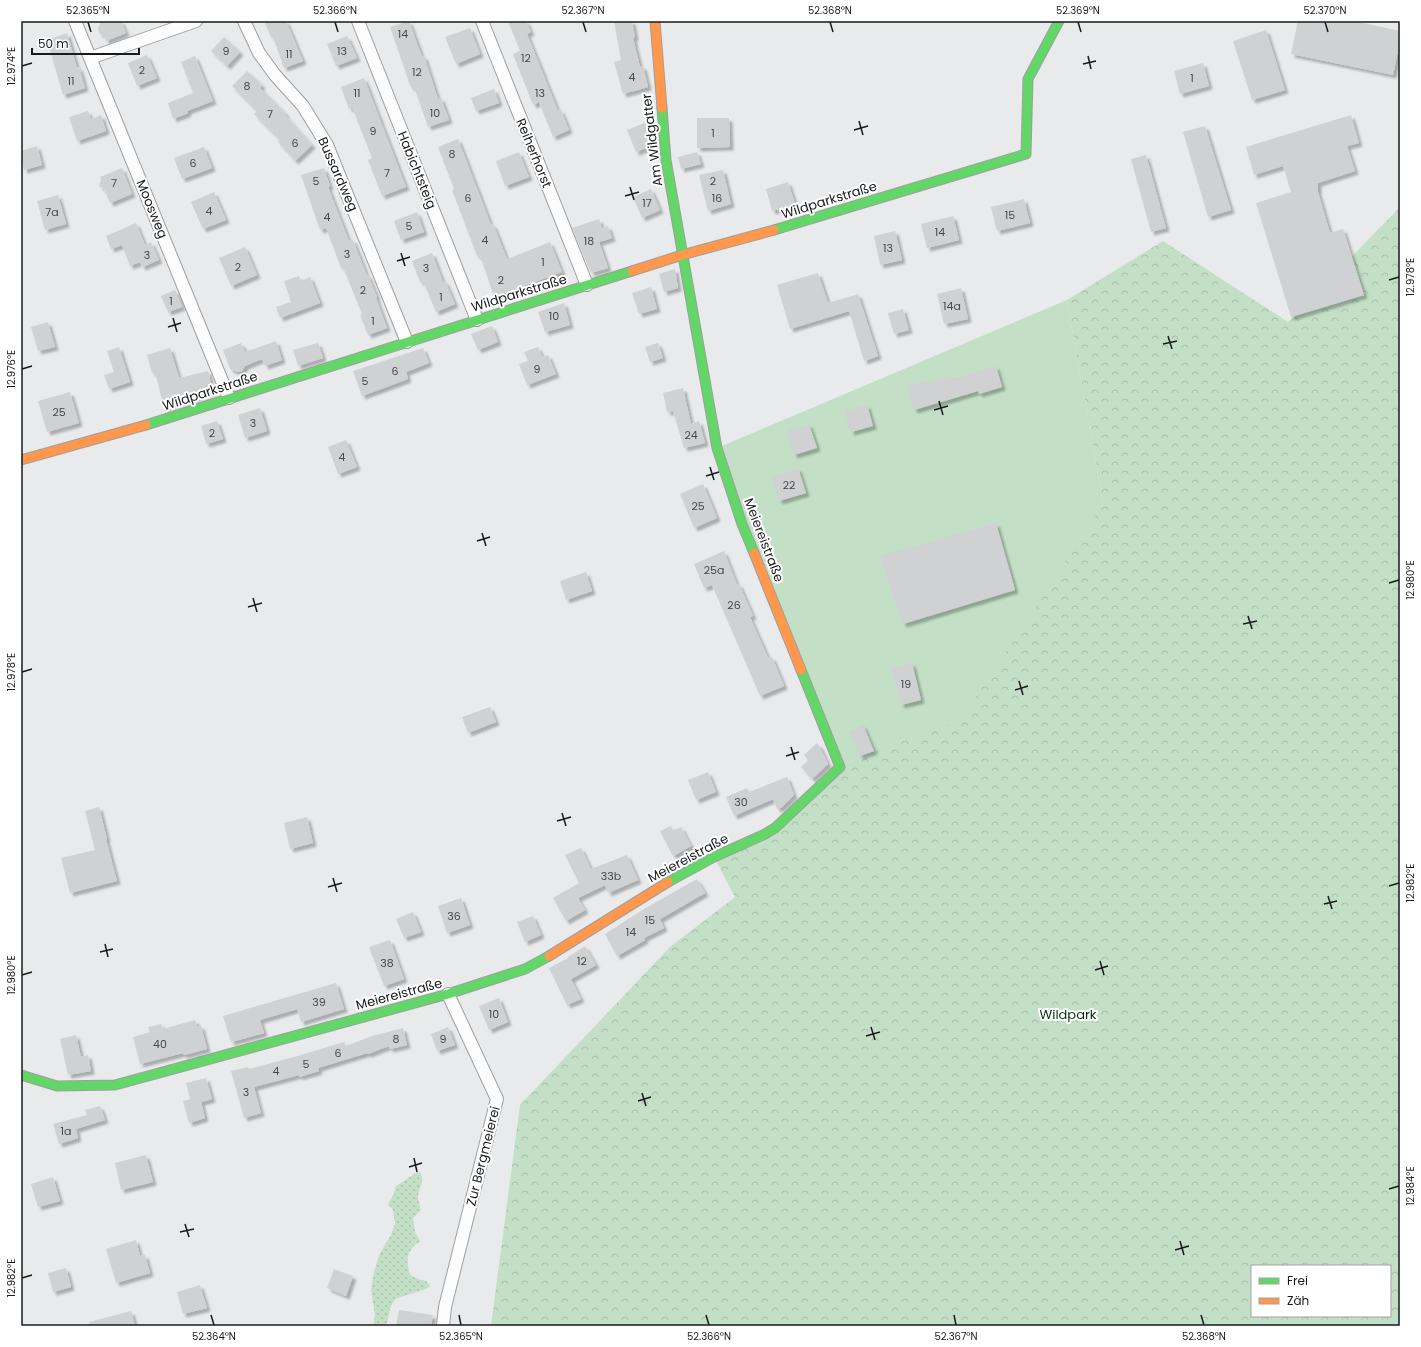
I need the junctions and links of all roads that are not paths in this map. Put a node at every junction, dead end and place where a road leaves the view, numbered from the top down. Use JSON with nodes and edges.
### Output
{"nodes":[{"id":1,"x":75,"y":21,"type":"edge"},
{"id":2,"x":196,"y":21,"type":"edge"},
{"id":3,"x":244,"y":21,"type":"edge"},
{"id":4,"x":358,"y":21,"type":"edge"},
{"id":5,"x":482,"y":21,"type":"edge"},
{"id":6,"x":655,"y":21,"type":"edge"},
{"id":7,"x":1059,"y":21,"type":"edge"},
{"id":8,"x":90,"y":58,"type":"junction"},
{"id":9,"x":682,"y":256,"type":"junction"},
{"id":10,"x":587,"y":285,"type":"junction"},
{"id":11,"x":477,"y":320,"type":"junction"},
{"id":12,"x":407,"y":342,"type":"junction"},
{"id":13,"x":229,"y":398,"type":"junction"},
{"id":14,"x":21,"y":460,"type":"edge"},
{"id":15,"x":448,"y":994,"type":"junction"},
{"id":16,"x":21,"y":1075,"type":"edge"},
{"id":17,"x":443,"y":1326,"type":"edge"}],
"edges":[{"from":1,"to":8,"type":"street","name":"Moosweg"},
{"from":2,"to":8,"type":"street"},
{"from":3,"to":12,"type":"street","name":"Bussardweg"},
{"from":4,"to":11,"type":"street","name":"Habichtsteig"},
{"from":5,"to":10,"type":"street","name":"Reiherhorst"},
{"from":6,"to":9,"type":"street","name":"Am Wildgatter"},
{"from":7,"to":9,"type":"street","name":"Wildparkstraße"},
{"from":8,"to":13,"type":"street","name":"Moosweg"},
{"from":9,"to":10,"type":"street","name":"Wildparkstraße"},
{"from":9,"to":15,"type":"street","name":"Meiereistraße"},
{"from":10,"to":11,"type":"street","name":"Wildparkstraße"},
{"from":11,"to":12,"type":"street","name":"Wildparkstraße"},
{"from":12,"to":13,"type":"street","name":"Wildparkstraße"},
{"from":13,"to":14,"type":"street","name":"Wildparkstraße"},
{"from":15,"to":16,"type":"street","name":"Meiereistraße"},
{"from":15,"to":17,"type":"street","name":"Zur Bergmeierei"}]}
